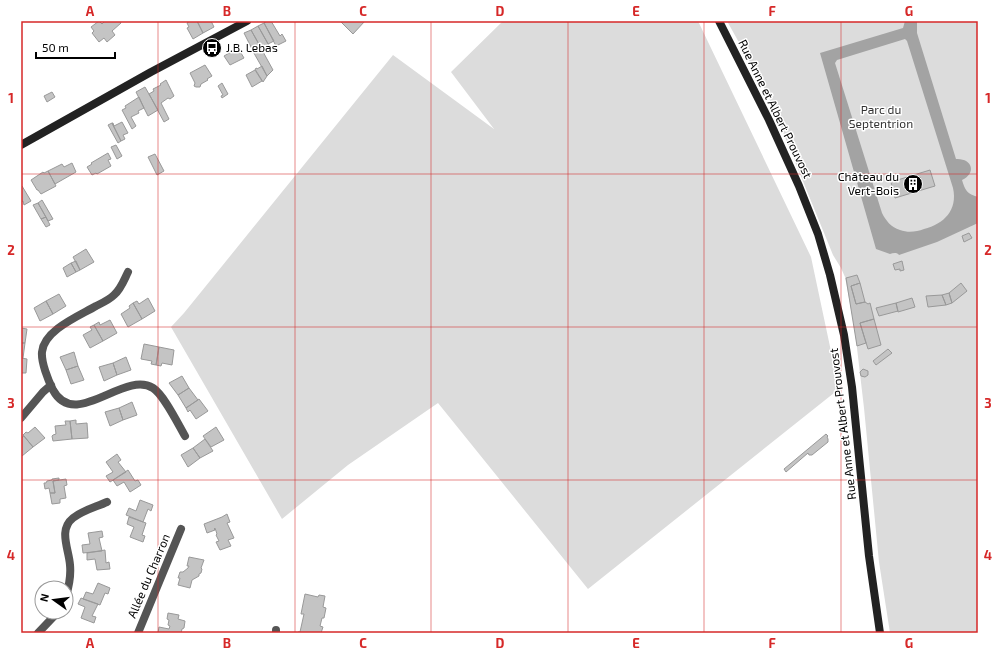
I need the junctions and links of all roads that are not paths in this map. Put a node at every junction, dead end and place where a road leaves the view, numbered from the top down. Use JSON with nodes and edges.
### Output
{"nodes":[{"id":1,"x":247,"y":21,"type":"edge"},
{"id":2,"x":719,"y":21,"type":"edge"},
{"id":3,"x":234,"y":24,"type":"edge"},
{"id":4,"x":21,"y":145,"type":"edge"},
{"id":5,"x":128,"y":272,"type":"dead end"},
{"id":6,"x":51,"y":385,"type":"junction"},
{"id":7,"x":21,"y":418,"type":"edge"},
{"id":8,"x":185,"y":436,"type":"dead end"},
{"id":9,"x":108,"y":502,"type":"dead end"},
{"id":10,"x":181,"y":529,"type":"dead end"},
{"id":11,"x":69,"y":580,"type":"edge"},
{"id":12,"x":50,"y":620,"type":"edge"},
{"id":13,"x":38,"y":633,"type":"edge"},
{"id":14,"x":138,"y":633,"type":"edge"},
{"id":15,"x":880,"y":633,"type":"edge"}],
"edges":[{"from":1,"to":3,"type":"street"},
{"from":2,"to":15,"type":"street","name":"Rue Anne et Albert Prouvost"},
{"from":3,"to":4,"type":"street"},
{"from":5,"to":6,"type":"street"},
{"from":6,"to":7,"type":"street"},
{"from":6,"to":8,"type":"street"},
{"from":9,"to":11,"type":"street"},
{"from":10,"to":14,"type":"street","name":"Allée du Charron"},
{"from":12,"to":13,"type":"street"}]}
